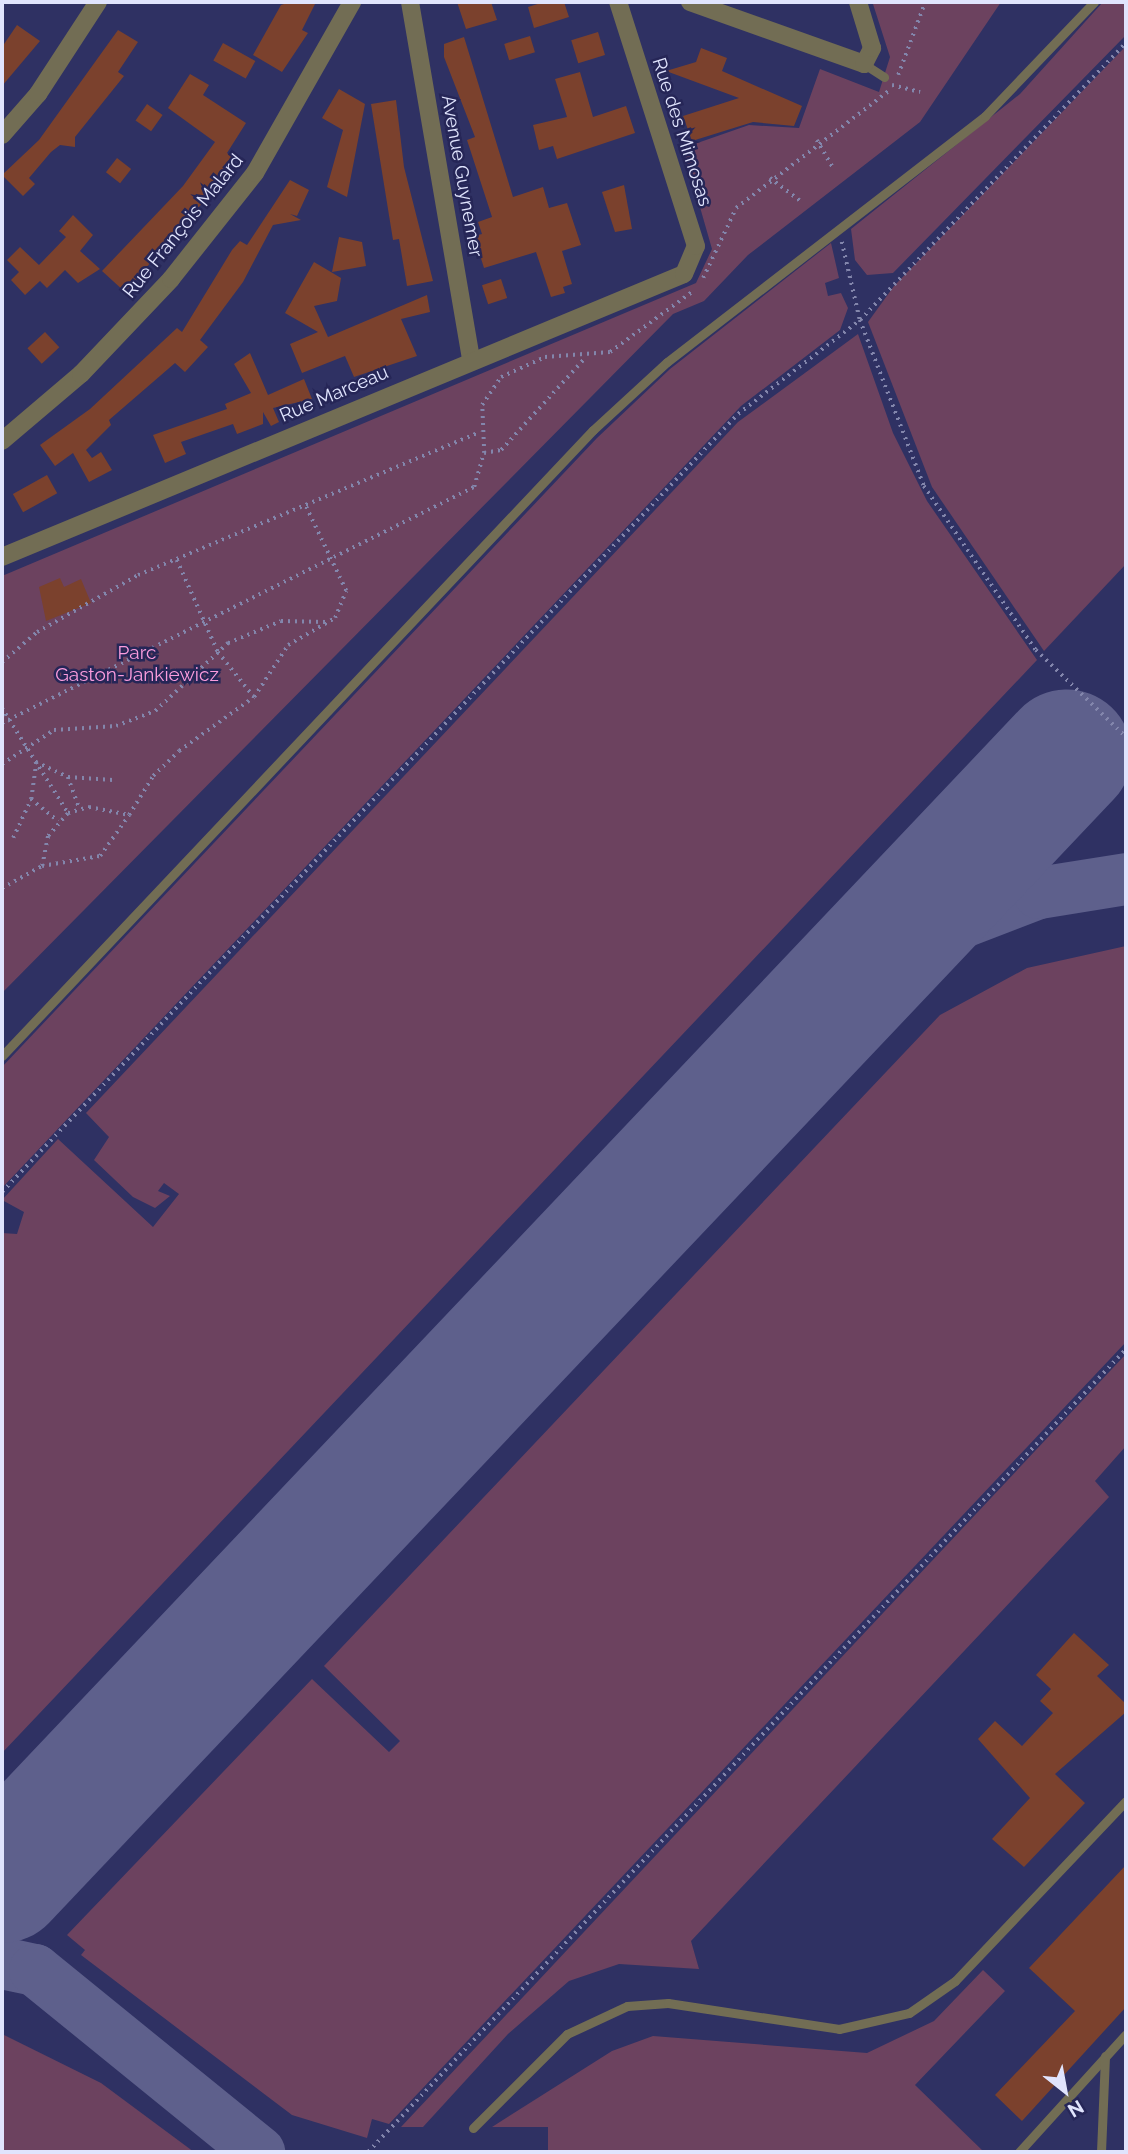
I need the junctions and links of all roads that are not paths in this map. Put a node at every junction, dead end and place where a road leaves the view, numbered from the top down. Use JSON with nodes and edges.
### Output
{"nodes":[{"id":1,"x":98,"y":2,"type":"edge"},
{"id":2,"x":352,"y":2,"type":"edge"},
{"id":3,"x":410,"y":2,"type":"edge"},
{"id":4,"x":618,"y":2,"type":"edge"},
{"id":5,"x":690,"y":2,"type":"edge"},
{"id":6,"x":858,"y":2,"type":"edge"},
{"id":7,"x":1094,"y":2,"type":"edge"},
{"id":8,"x":864,"y":64,"type":"junction"},
{"id":9,"x":884,"y":77,"type":"road end"},
{"id":10,"x":2,"y":135,"type":"edge"},
{"id":11,"x":684,"y":274,"type":"joint"},
{"id":12,"x":471,"y":358,"type":"junction"},
{"id":13,"x":2,"y":441,"type":"edge"},
{"id":14,"x":2,"y":557,"type":"edge"},
{"id":15,"x":2,"y":1056,"type":"edge"},
{"id":16,"x":1126,"y":1801,"type":"edge"},
{"id":17,"x":1126,"y":2034,"type":"edge"},
{"id":18,"x":1105,"y":2056,"type":"junction"},
{"id":19,"x":473,"y":2128,"type":"dead end"},
{"id":20,"x":1019,"y":2152,"type":"edge"},
{"id":21,"x":1101,"y":2152,"type":"edge"}],
"edges":[{"from":1,"to":10,"type":"street"},
{"from":2,"to":13,"type":"street","name":"Rue François Malard"},
{"from":3,"to":12,"type":"street","name":"Avenue Guynemer"},
{"from":4,"to":11,"type":"street","name":"Rue des Mimosas"},
{"from":5,"to":8,"type":"street"},
{"from":6,"to":8,"type":"street"},
{"from":7,"to":15,"type":"lane"},
{"from":8,"to":9,"type":"lane"},
{"from":11,"to":12,"type":"street","name":"Rue Marceau"},
{"from":12,"to":14,"type":"street","name":"Rue Marceau"},
{"from":16,"to":19,"type":"lane"},
{"from":17,"to":18,"type":"lane"},
{"from":18,"to":20,"type":"lane"},
{"from":18,"to":21,"type":"lane"}]}
